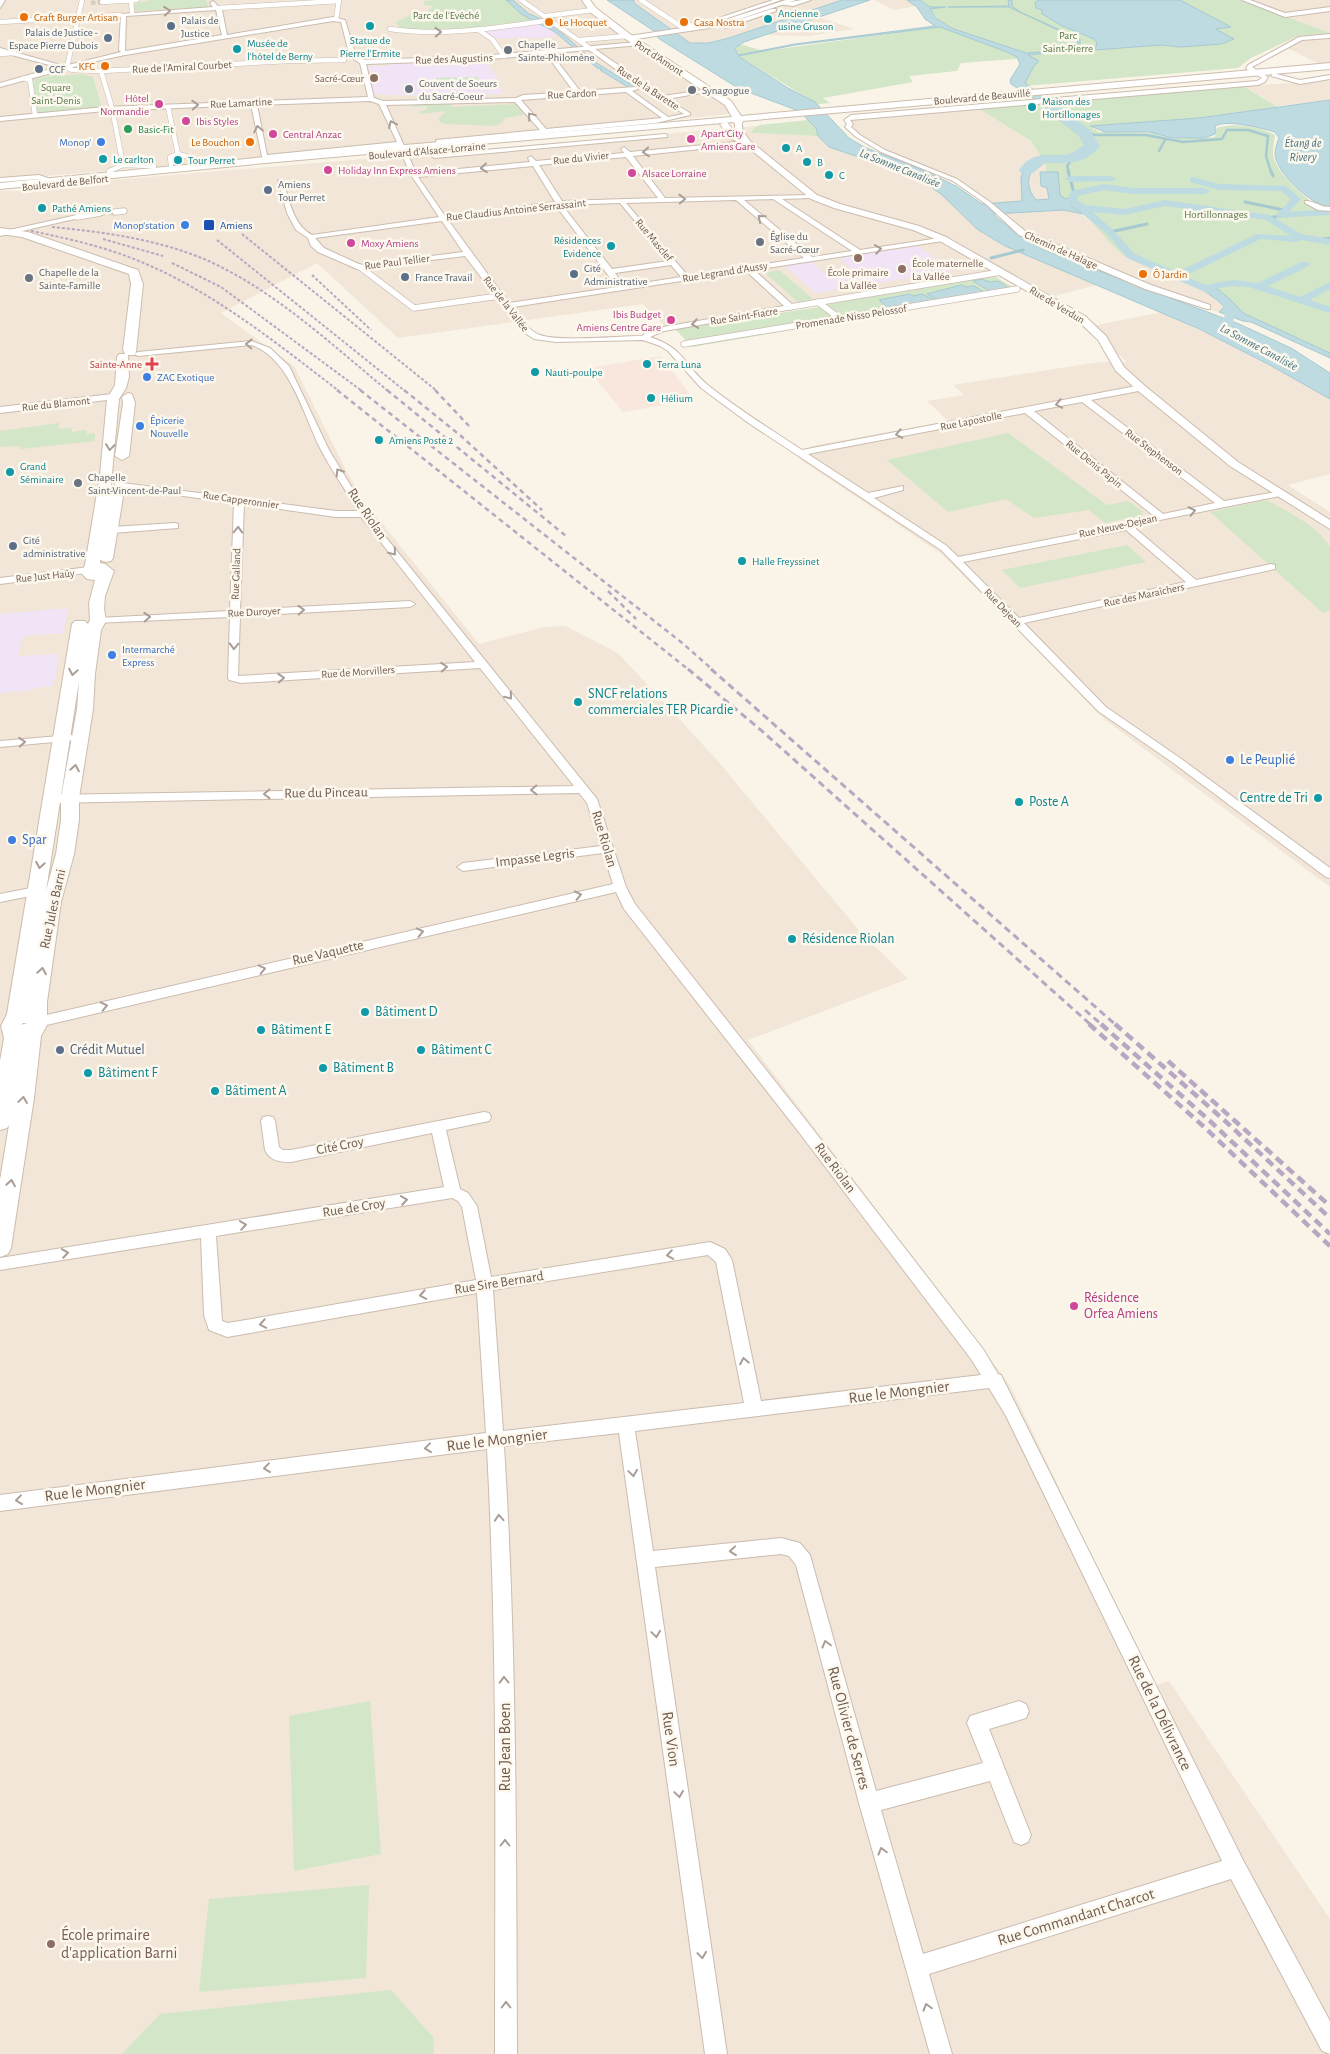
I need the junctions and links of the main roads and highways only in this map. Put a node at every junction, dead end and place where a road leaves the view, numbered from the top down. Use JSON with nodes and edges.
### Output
{"nodes":[{"id":1,"x":586,"y":0,"type":"edge"},
{"id":2,"x":1330,"y":68,"type":"edge"},
{"id":3,"x":1256,"y":73,"type":"junction"},
{"id":4,"x":713,"y":93,"type":"junction"},
{"id":5,"x":856,"y":114,"type":"junction"},
{"id":6,"x":722,"y":116,"type":"junction"},
{"id":7,"x":738,"y":121,"type":"junction"},
{"id":8,"x":403,"y":149,"type":"junction"},
{"id":9,"x":437,"y":151,"type":"junction"},
{"id":10,"x":133,"y":175,"type":"junction"},
{"id":11,"x":0,"y":188,"type":"edge"},
{"id":12,"x":0,"y":233,"type":"edge"},
{"id":13,"x":119,"y":396,"type":"junction"},
{"id":14,"x":96,"y":572,"type":"junction"},
{"id":15,"x":91,"y":620,"type":"junction"},
{"id":16,"x":28,"y":1023,"type":"junction"},
{"id":17,"x":0,"y":1122,"type":"edge"},
{"id":18,"x":0,"y":1248,"type":"edge"}],
"edges":[{"from":1,"to":4,"type":"main road","name":"Port d'Amont"},
{"from":2,"to":3,"type":"main road","name":"Boulevard de Beauvillé"},
{"from":2,"to":3,"type":"main road","name":"Boulevard de Beauvillé"},
{"from":3,"to":5,"type":"main road","name":"Boulevard de Beauvillé"},
{"from":3,"to":5,"type":"main road","name":"Boulevard de Beauvillé"},
{"from":4,"to":6,"type":"main road"},
{"from":4,"to":7,"type":"main road","name":"Port d'Amont"},
{"from":5,"to":7,"type":"main road","name":"Boulevard de Beauvillé"},
{"from":6,"to":7,"type":"main road","name":"Boulevard de Beauvillé"},
{"from":6,"to":9,"type":"main road","name":"Boulevard d'Alsace-Lorraine"},
{"from":6,"to":9,"type":"main road","name":"Boulevard d'Alsace-Lorraine"},
{"from":8,"to":9,"type":"main road","name":"Boulevard d'Alsace-Lorraine"},
{"from":8,"to":10,"type":"main road","name":"Boulevard d'Alsace-Lorraine"},
{"from":8,"to":10,"type":"main road","name":"Boulevard d'Alsace-Lorraine"},
{"from":10,"to":11,"type":"main road","name":"Boulevard de Belfort"},
{"from":10,"to":11,"type":"main road","name":"Boulevard de Belfort"},
{"from":12,"to":13,"type":"main road","name":"Rue Jules Barni"},
{"from":13,"to":14,"type":"main road","name":"Rue Jules Barni","one_way":true},
{"from":13,"to":14,"type":"main road","name":"Rue Jules Barni"},
{"from":14,"to":15,"type":"main road","name":"Rue Jules Barni"},
{"from":15,"to":16,"type":"main road","name":"Rue Jules Barni","one_way":true},
{"from":16,"to":15,"type":"main road","name":"Rue Jules Barni","one_way":true},
{"from":16,"to":17,"type":"main road","name":"Rue Jules Barni"},
{"from":18,"to":16,"type":"main road","name":"Rue Jules Barni","one_way":true}]}
